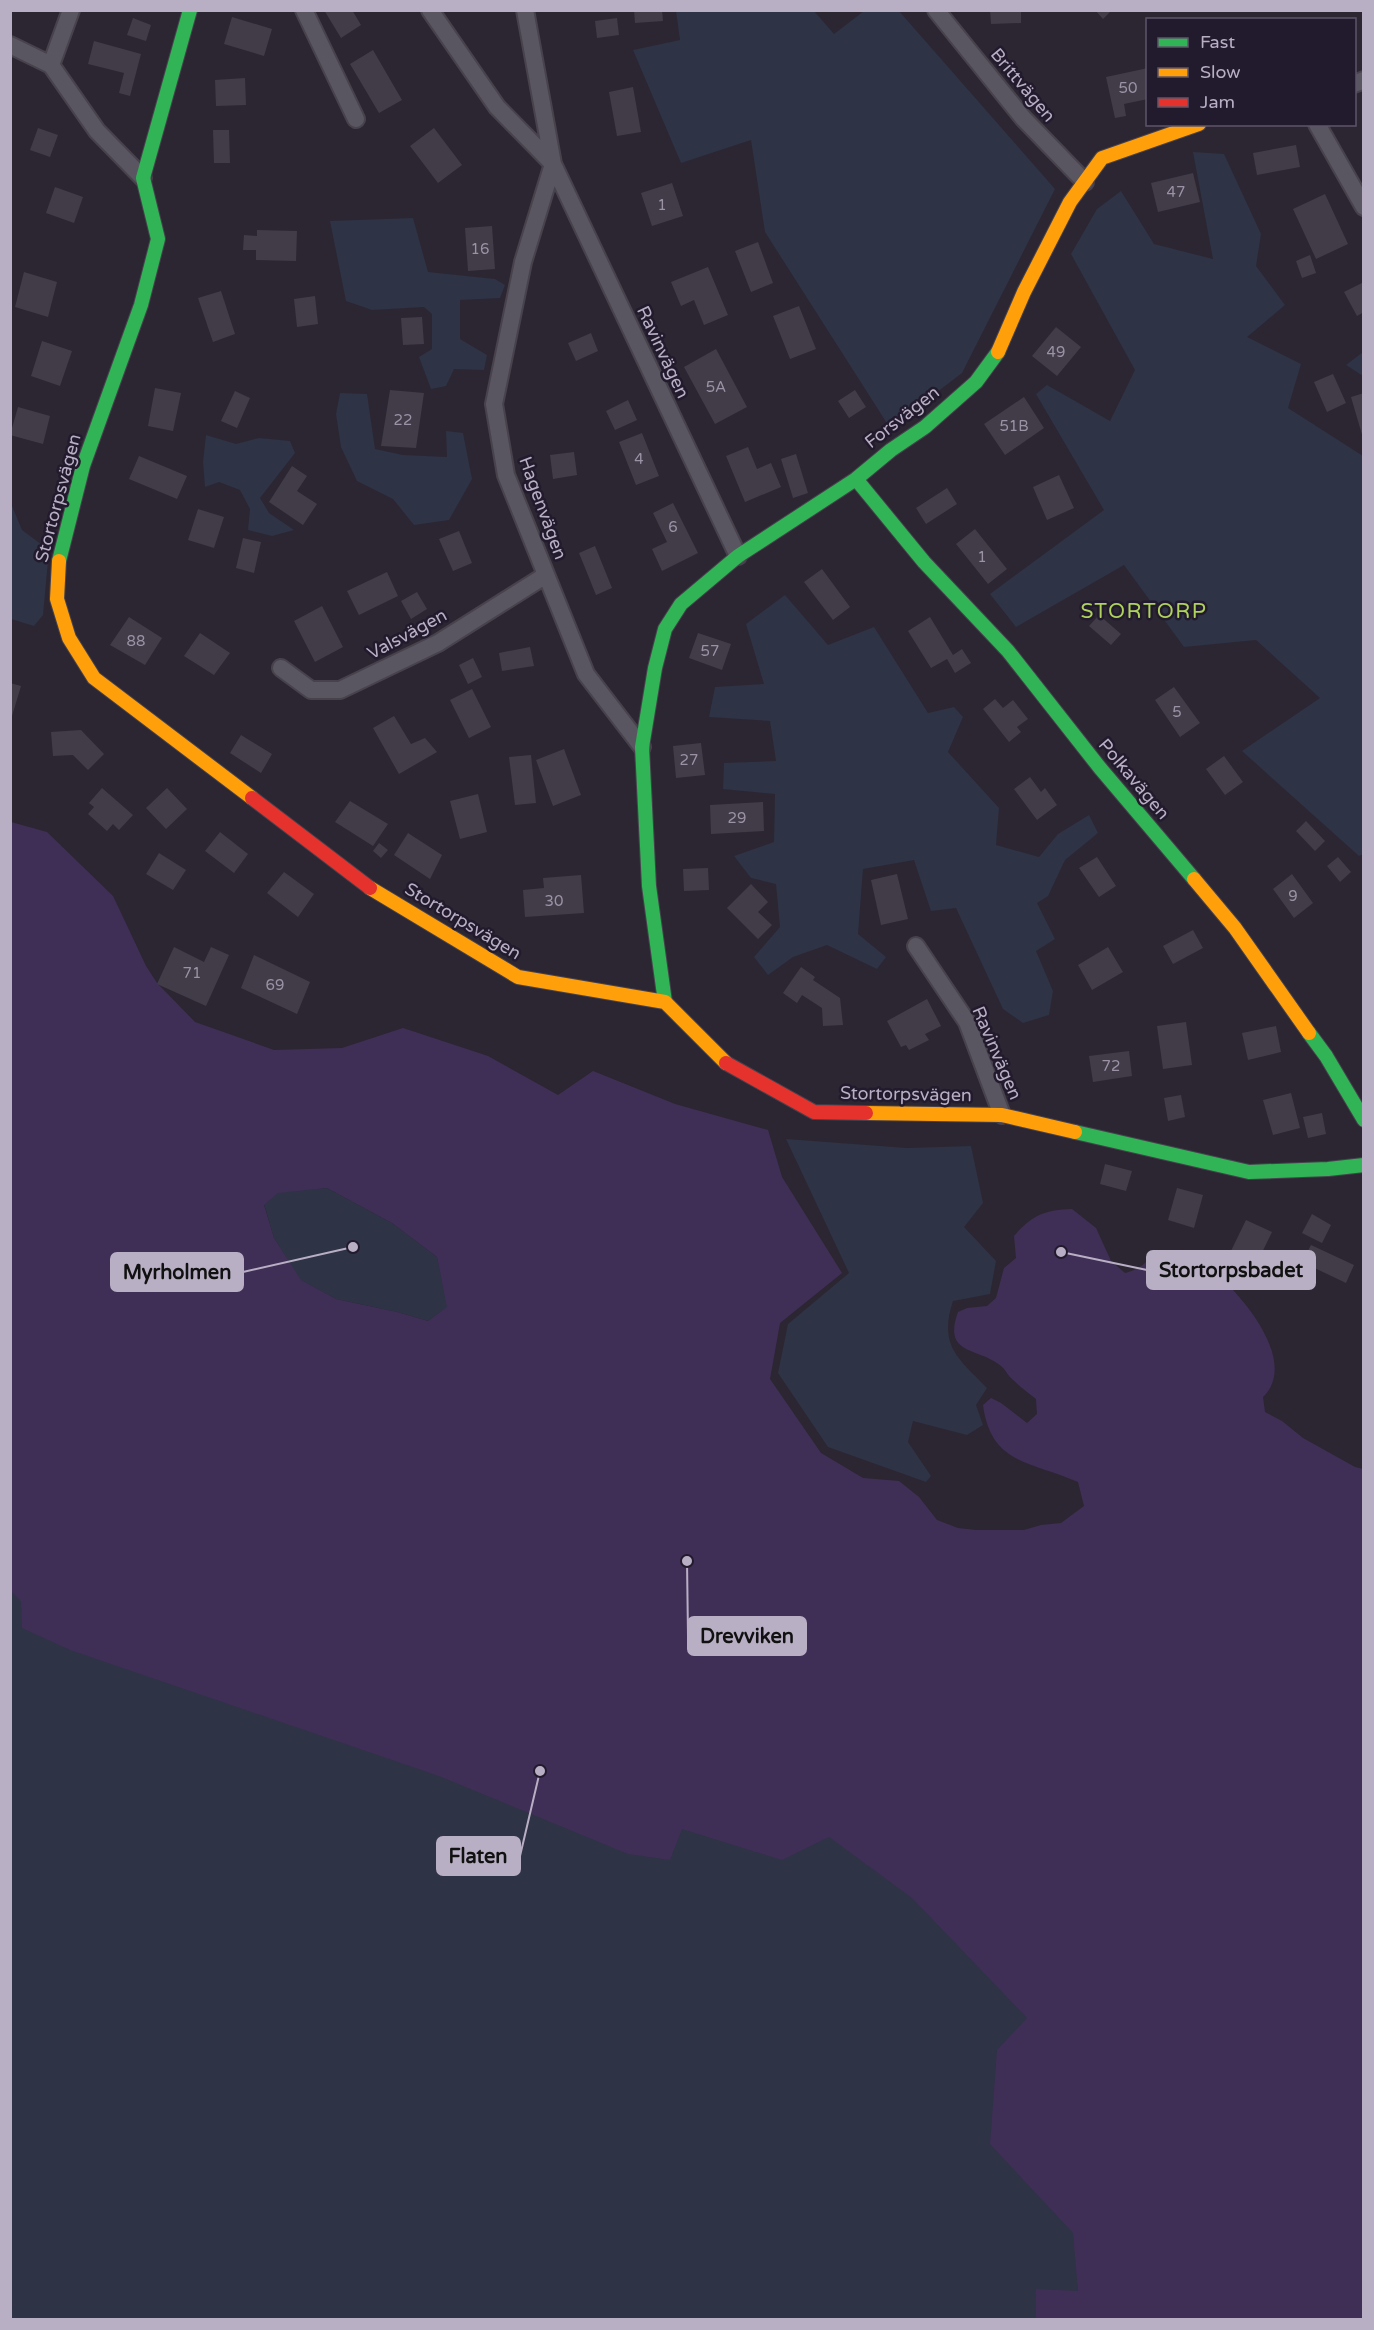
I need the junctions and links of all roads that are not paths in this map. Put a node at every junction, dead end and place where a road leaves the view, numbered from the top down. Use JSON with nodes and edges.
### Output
{"nodes":[{"id":1,"x":71,"y":10,"type":"edge"},
{"id":2,"x":190,"y":10,"type":"edge"},
{"id":3,"x":304,"y":10,"type":"edge"},
{"id":4,"x":430,"y":10,"type":"edge"},
{"id":5,"x":525,"y":10,"type":"edge"},
{"id":6,"x":936,"y":10,"type":"edge"},
{"id":7,"x":10,"y":45,"type":"edge"},
{"id":8,"x":51,"y":65,"type":"junction"},
{"id":9,"x":356,"y":119,"type":"dead end"},
{"id":10,"x":1193,"y":126,"type":"edge"},
{"id":11,"x":1318,"y":126,"type":"edge"},
{"id":12,"x":553,"y":164,"type":"junction"},
{"id":13,"x":143,"y":178,"type":"junction"},
{"id":14,"x":1085,"y":182,"type":"junction"},
{"id":15,"x":1364,"y":207,"type":"edge"},
{"id":16,"x":856,"y":478,"type":"junction"},
{"id":17,"x":738,"y":556,"type":"junction"},
{"id":18,"x":546,"y":575,"type":"junction"},
{"id":19,"x":281,"y":668,"type":"dead end"},
{"id":20,"x":642,"y":747,"type":"junction"},
{"id":21,"x":916,"y":946,"type":"dead end"},
{"id":22,"x":664,"y":1002,"type":"junction"},
{"id":23,"x":1002,"y":1115,"type":"junction"},
{"id":24,"x":1364,"y":1120,"type":"edge"},
{"id":25,"x":1364,"y":1165,"type":"edge"}],
"edges":[{"from":1,"to":8,"type":"street"},
{"from":2,"to":13,"type":"street","name":"Stortorpsvägen"},
{"from":3,"to":9,"type":"street"},
{"from":4,"to":12,"type":"street"},
{"from":5,"to":12,"type":"street","name":"Hagenvägen"},
{"from":6,"to":14,"type":"street","name":"Brittvägen"},
{"from":7,"to":8,"type":"street"},
{"from":8,"to":13,"type":"street"},
{"from":10,"to":14,"type":"street","name":"Forsvägen"},
{"from":11,"to":15,"type":"street"},
{"from":12,"to":17,"type":"street","name":"Ravinvägen"},
{"from":12,"to":18,"type":"street","name":"Hagenvägen"},
{"from":13,"to":22,"type":"street","name":"Stortorpsvägen"},
{"from":14,"to":16,"type":"street","name":"Forsvägen"},
{"from":16,"to":17,"type":"street","name":"Forsvägen"},
{"from":16,"to":24,"type":"street","name":"Polkavägen"},
{"from":17,"to":20,"type":"street","name":"Forsvägen"},
{"from":18,"to":19,"type":"street","name":"Valsvägen"},
{"from":18,"to":20,"type":"street","name":"Hagenvägen"},
{"from":20,"to":22,"type":"street"},
{"from":21,"to":23,"type":"street","name":"Ravinvägen"},
{"from":22,"to":23,"type":"street","name":"Stortorpsvägen"},
{"from":23,"to":25,"type":"street","name":"Stortorpsvägen"}]}
